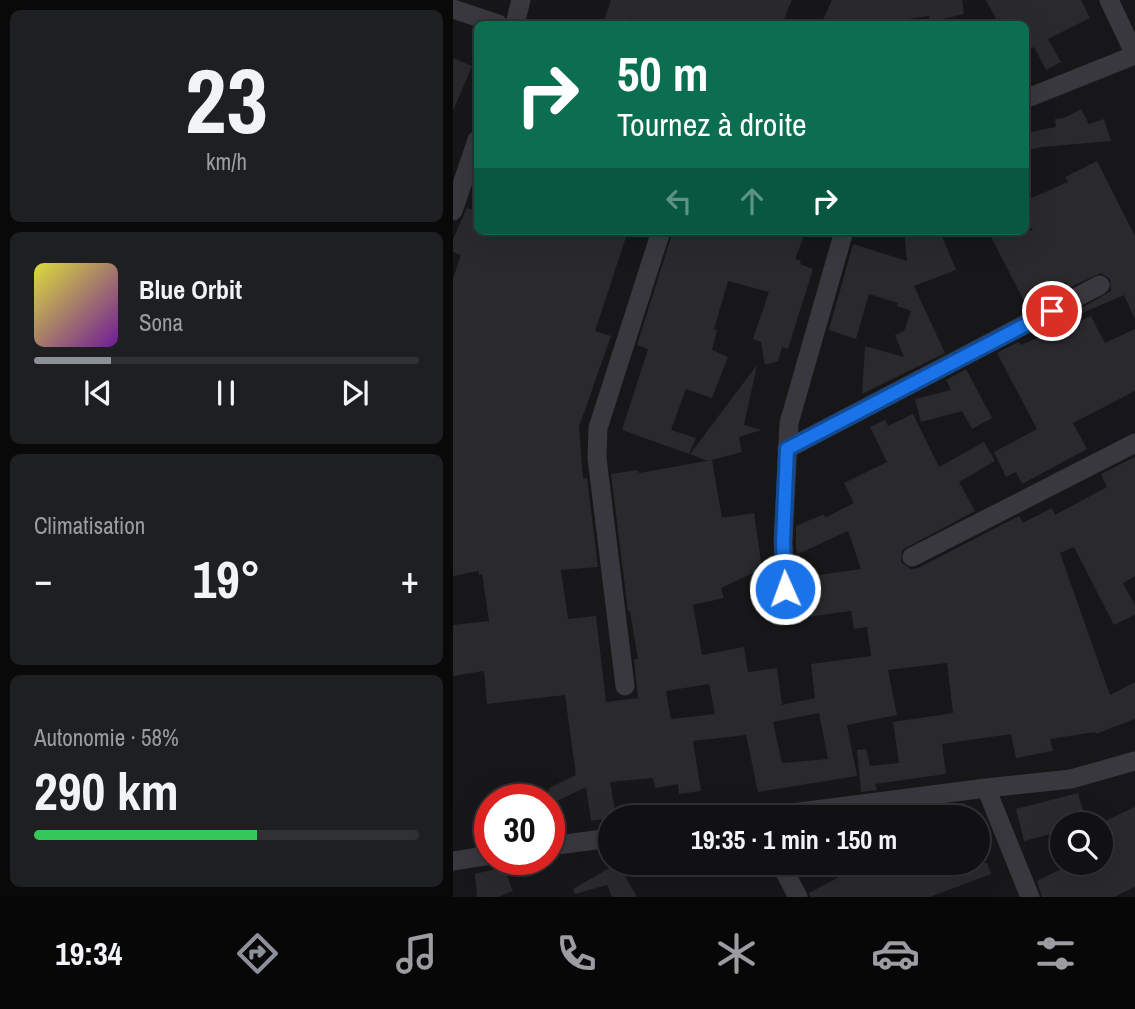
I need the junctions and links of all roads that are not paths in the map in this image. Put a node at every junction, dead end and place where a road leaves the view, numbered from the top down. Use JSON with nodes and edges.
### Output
{"nodes":[{"id":1,"x":521,"y":0,"type":"edge"},
{"id":2,"x":1109,"y":0,"type":"edge"},
{"id":3,"x":453,"y":9,"type":"edge"},
{"id":4,"x":489,"y":21,"type":"edge"},
{"id":5,"x":516,"y":21,"type":"edge"},
{"id":6,"x":1135,"y":55,"type":"edge"},
{"id":7,"x":1029,"y":98,"type":"edge"},
{"id":8,"x":474,"y":149,"type":"edge"},
{"id":9,"x":453,"y":211,"type":"edge"},
{"id":10,"x":660,"y":235,"type":"edge"},
{"id":11,"x":843,"y":235,"type":"edge"},
{"id":12,"x":1100,"y":285,"type":"dead end"},
{"id":13,"x":1135,"y":443,"type":"edge"},
{"id":14,"x":787,"y":449,"type":"junction"},
{"id":15,"x":912,"y":557,"type":"dead end"},
{"id":16,"x":785,"y":589,"type":"dead end"},
{"id":17,"x":625,"y":686,"type":"dead end"},
{"id":18,"x":1135,"y":761,"type":"edge"},
{"id":19,"x":986,"y":788,"type":"junction"},
{"id":20,"x":854,"y":805,"type":"edge"},
{"id":21,"x":598,"y":840,"type":"edge"},
{"id":22,"x":565,"y":844,"type":"edge"},
{"id":23,"x":474,"y":858,"type":"edge"},
{"id":24,"x":453,"y":861,"type":"edge"},
{"id":25,"x":786,"y":875,"type":"edge"},
{"id":26,"x":798,"y":897,"type":"edge"},
{"id":27,"x":1030,"y":897,"type":"edge"}],
"edges":[{"from":1,"to":5,"type":"street"},
{"from":2,"to":6,"type":"street"},
{"from":3,"to":4,"type":"street"},
{"from":6,"to":7,"type":"street"},
{"from":8,"to":9,"type":"street"},
{"from":10,"to":17,"type":"street"},
{"from":11,"to":14,"type":"street"},
{"from":12,"to":14,"type":"street"},
{"from":13,"to":15,"type":"street"},
{"from":14,"to":16,"type":"street"},
{"from":18,"to":19,"type":"street"},
{"from":19,"to":20,"type":"street"},
{"from":19,"to":27,"type":"street"},
{"from":21,"to":22,"type":"street"},
{"from":23,"to":24,"type":"street"},
{"from":25,"to":26,"type":"street"}]}
